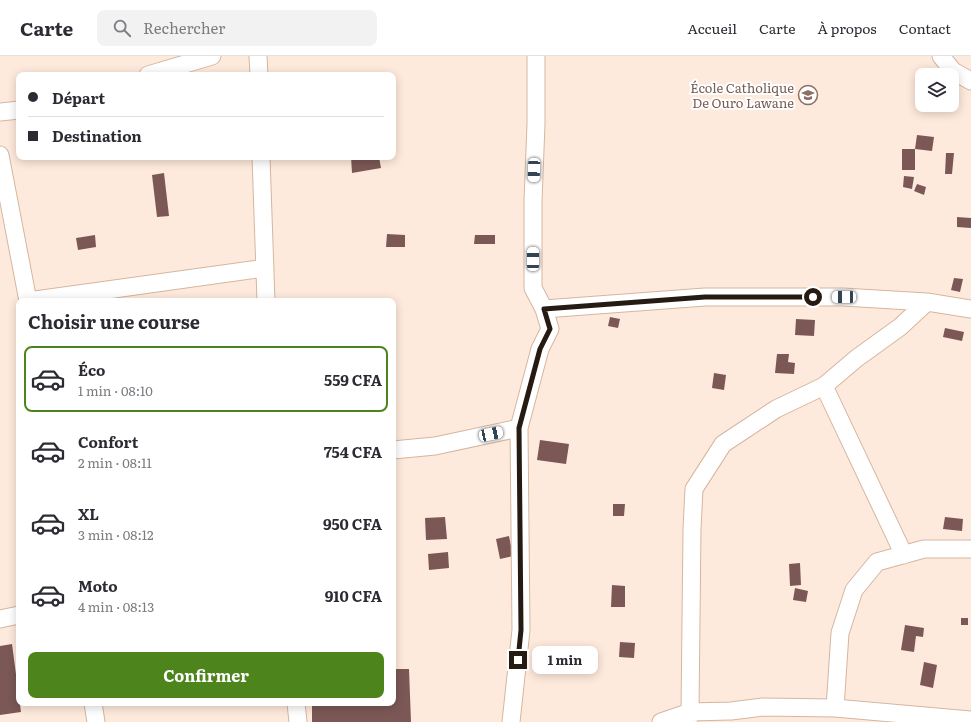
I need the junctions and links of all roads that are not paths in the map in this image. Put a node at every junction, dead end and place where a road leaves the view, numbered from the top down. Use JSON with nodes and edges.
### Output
{"nodes":[{"id":1,"x":212,"y":56,"type":"edge"},
{"id":2,"x":258,"y":56,"type":"edge"},
{"id":3,"x":536,"y":56,"type":"edge"},
{"id":4,"x":941,"y":56,"type":"edge"},
{"id":5,"x":158,"y":72,"type":"edge"},
{"id":6,"x":258,"y":72,"type":"edge"},
{"id":7,"x":971,"y":81,"type":"edge"},
{"id":8,"x":16,"y":110,"type":"edge"},
{"id":9,"x":0,"y":112,"type":"edge"},
{"id":10,"x":0,"y":156,"type":"edge"},
{"id":11,"x":261,"y":160,"type":"edge"},
{"id":12,"x":265,"y":268,"type":"junction"},
{"id":13,"x":27,"y":298,"type":"edge"},
{"id":14,"x":50,"y":298,"type":"edge"},
{"id":15,"x":266,"y":298,"type":"edge"},
{"id":16,"x":927,"y":302,"type":"junction"},
{"id":17,"x":544,"y":309,"type":"junction"},
{"id":18,"x":971,"y":309,"type":"edge"},
{"id":19,"x":824,"y":386,"type":"junction"},
{"id":20,"x":519,"y":428,"type":"junction"},
{"id":21,"x":396,"y":450,"type":"edge"},
{"id":22,"x":971,"y":549,"type":"edge"},
{"id":23,"x":904,"y":555,"type":"junction"},
{"id":24,"x":16,"y":616,"type":"edge"},
{"id":25,"x":0,"y":619,"type":"edge"},
{"id":26,"x":93,"y":706,"type":"edge"},
{"id":27,"x":296,"y":706,"type":"edge"},
{"id":28,"x":835,"y":708,"type":"junction"},
{"id":29,"x":689,"y":717,"type":"edge"},
{"id":30,"x":971,"y":720,"type":"edge"},
{"id":31,"x":96,"y":722,"type":"edge"},
{"id":32,"x":298,"y":722,"type":"edge"},
{"id":33,"x":511,"y":722,"type":"edge"},
{"id":34,"x":661,"y":722,"type":"edge"}],
"edges":[{"from":1,"to":5,"type":"street"},
{"from":2,"to":6,"type":"street"},
{"from":3,"to":17,"type":"street"},
{"from":4,"to":7,"type":"street"},
{"from":8,"to":9,"type":"street"},
{"from":10,"to":13,"type":"street"},
{"from":11,"to":12,"type":"street"},
{"from":12,"to":14,"type":"street"},
{"from":12,"to":15,"type":"street"},
{"from":16,"to":17,"type":"street"},
{"from":16,"to":18,"type":"street"},
{"from":16,"to":19,"type":"street"},
{"from":17,"to":20,"type":"street"},
{"from":19,"to":23,"type":"street"},
{"from":19,"to":29,"type":"street"},
{"from":20,"to":21,"type":"street"},
{"from":20,"to":33,"type":"street"},
{"from":22,"to":23,"type":"street"},
{"from":23,"to":28,"type":"street"},
{"from":24,"to":25,"type":"street"},
{"from":26,"to":31,"type":"street"},
{"from":27,"to":32,"type":"street"},
{"from":28,"to":29,"type":"street"},
{"from":28,"to":30,"type":"street"},
{"from":29,"to":34,"type":"street"}]}
